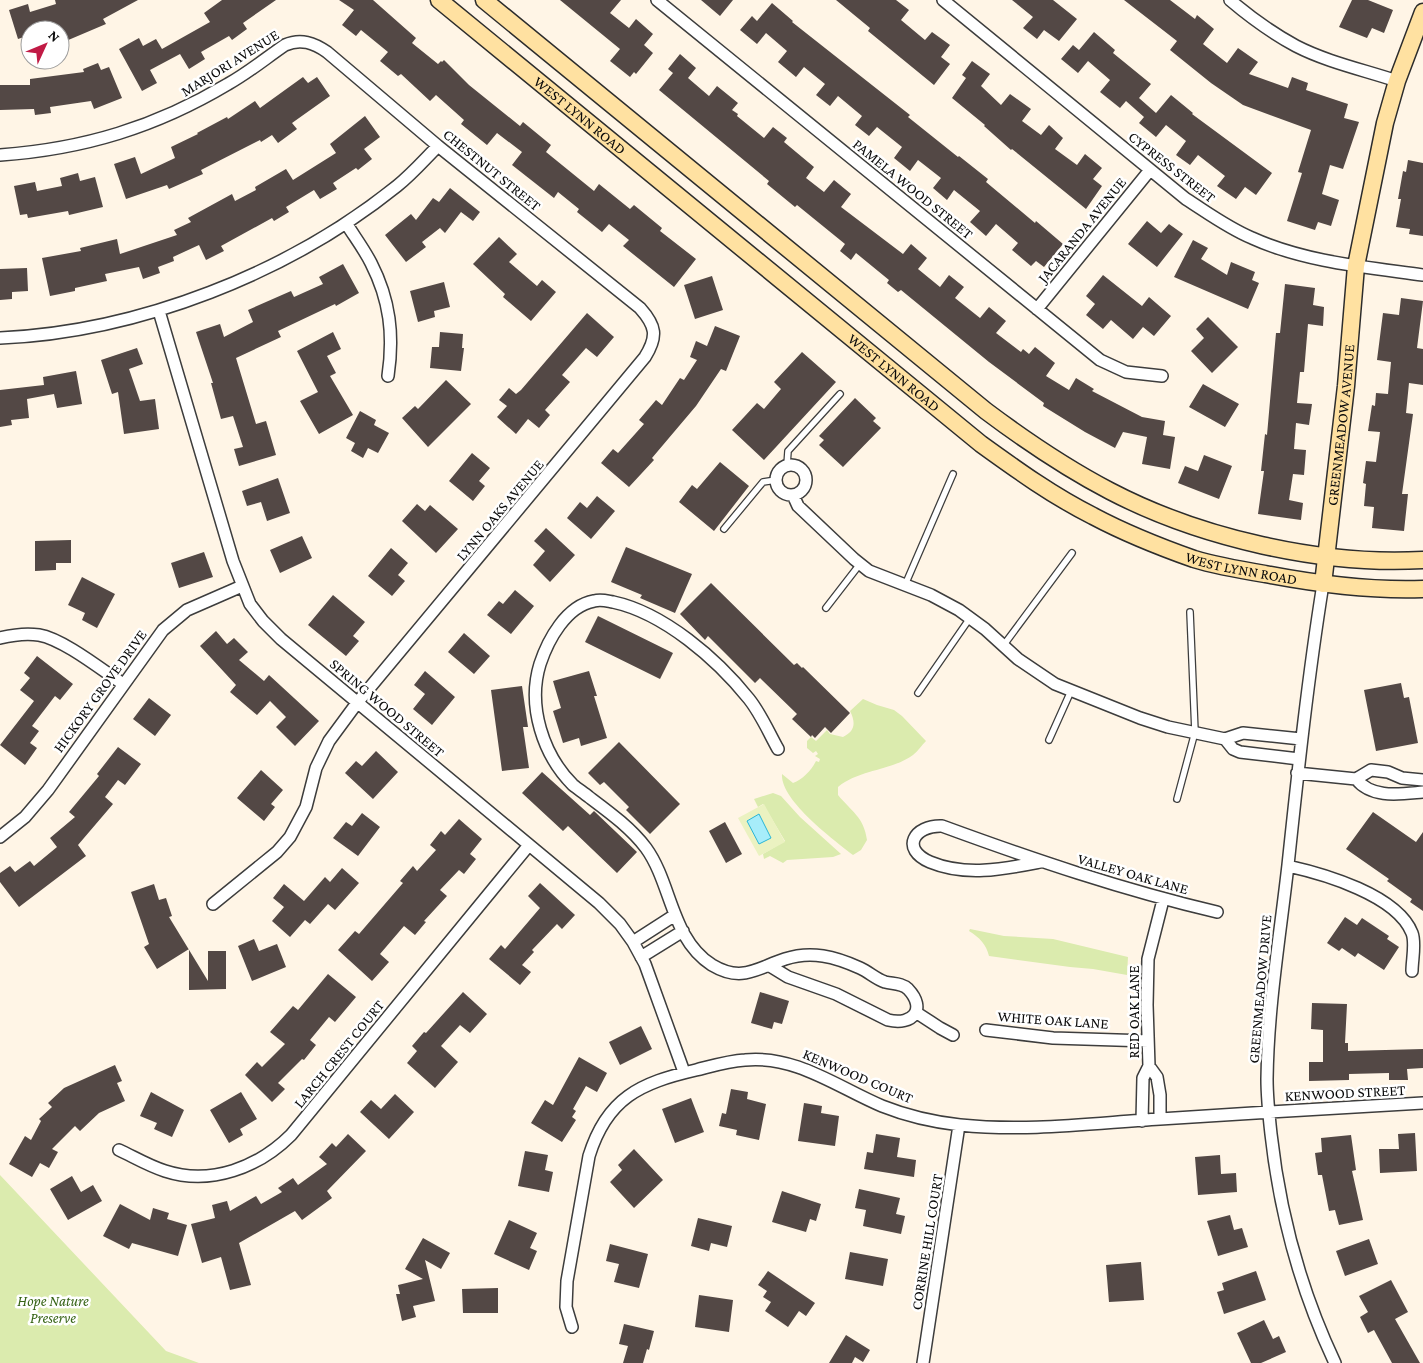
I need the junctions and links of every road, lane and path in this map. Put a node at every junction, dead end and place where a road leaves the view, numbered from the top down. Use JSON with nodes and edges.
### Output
{"nodes":[{"id":1,"x":439,"y":0,"type":"edge"},
{"id":2,"x":484,"y":0,"type":"edge"},
{"id":3,"x":657,"y":0,"type":"edge"},
{"id":4,"x":943,"y":0,"type":"edge"},
{"id":5,"x":1230,"y":0,"type":"edge"},
{"id":6,"x":1423,"y":12,"type":"edge"},
{"id":7,"x":303,"y":41,"type":"joint"},
{"id":8,"x":1397,"y":81,"type":"junction"},
{"id":9,"x":438,"y":146,"type":"junction"},
{"id":10,"x":0,"y":155,"type":"edge"},
{"id":11,"x":1150,"y":170,"type":"junction"},
{"id":12,"x":346,"y":224,"type":"junction"},
{"id":13,"x":1356,"y":266,"type":"junction"},
{"id":14,"x":1423,"y":275,"type":"edge"},
{"id":15,"x":1036,"y":309,"type":"junction"},
{"id":16,"x":159,"y":311,"type":"junction"},
{"id":17,"x":653,"y":330,"type":"joint"},
{"id":18,"x":0,"y":338,"type":"edge"},
{"id":19,"x":388,"y":376,"type":"dead end"},
{"id":20,"x":1162,"y":376,"type":"dead end"},
{"id":21,"x":840,"y":394,"type":"dead end"},
{"id":22,"x":787,"y":465,"type":"junction"},
{"id":23,"x":952,"y":474,"type":"dead end"},
{"id":24,"x":776,"y":480,"type":"junction"},
{"id":25,"x":793,"y":495,"type":"junction"},
{"id":26,"x":724,"y":529,"type":"dead end"},
{"id":27,"x":1072,"y":553,"type":"dead end"},
{"id":28,"x":1326,"y":557,"type":"junction"},
{"id":29,"x":1423,"y":560,"type":"edge"},
{"id":30,"x":860,"y":564,"type":"junction"},
{"id":31,"x":1323,"y":584,"type":"junction"},
{"id":32,"x":905,"y":585,"type":"junction"},
{"id":33,"x":242,"y":586,"type":"junction"},
{"id":34,"x":1423,"y":589,"type":"edge"},
{"id":35,"x":826,"y":608,"type":"dead end"},
{"id":36,"x":1190,"y":612,"type":"dead end"},
{"id":37,"x":970,"y":618,"type":"junction"},
{"id":38,"x":0,"y":638,"type":"edge"},
{"id":39,"x":1003,"y":646,"type":"junction"},
{"id":40,"x":123,"y":684,"type":"junction"},
{"id":41,"x":1071,"y":691,"type":"junction"},
{"id":42,"x":918,"y":692,"type":"dead end"},
{"id":43,"x":357,"y":703,"type":"junction"},
{"id":44,"x":1195,"y":732,"type":"junction"},
{"id":45,"x":1225,"y":739,"type":"junction"},
{"id":46,"x":1301,"y":739,"type":"junction"},
{"id":47,"x":1050,"y":740,"type":"dead end"},
{"id":48,"x":778,"y":749,"type":"dead end"},
{"id":49,"x":1299,"y":759,"type":"junction"},
{"id":50,"x":1297,"y":773,"type":"junction"},
{"id":51,"x":1393,"y":774,"type":"junction"},
{"id":52,"x":1356,"y":779,"type":"junction"},
{"id":53,"x":1423,"y":780,"type":"edge"},
{"id":54,"x":1423,"y":792,"type":"edge"},
{"id":55,"x":1393,"y":794,"type":"junction"},
{"id":56,"x":1177,"y":799,"type":"dead end"},
{"id":57,"x":0,"y":836,"type":"edge"},
{"id":58,"x":529,"y":845,"type":"junction"},
{"id":59,"x":1040,"y":862,"type":"junction"},
{"id":60,"x":1288,"y":866,"type":"junction"},
{"id":61,"x":1163,"y":900,"type":"junction"},
{"id":62,"x":213,"y":904,"type":"dead end"},
{"id":63,"x":1217,"y":912,"type":"dead end"},
{"id":64,"x":675,"y":915,"type":"junction"},
{"id":65,"x":683,"y":931,"type":"junction"},
{"id":66,"x":633,"y":942,"type":"junction"},
{"id":67,"x":642,"y":957,"type":"junction"},
{"id":68,"x":770,"y":966,"type":"junction"},
{"id":69,"x":1412,"y":971,"type":"dead end"},
{"id":70,"x":916,"y":1013,"type":"junction"},
{"id":71,"x":986,"y":1030,"type":"dead end"},
{"id":72,"x":953,"y":1035,"type":"dead end"},
{"id":73,"x":1148,"y":1041,"type":"junction"},
{"id":74,"x":1149,"y":1066,"type":"junction"},
{"id":75,"x":684,"y":1072,"type":"junction"},
{"id":76,"x":1423,"y":1103,"type":"edge"},
{"id":77,"x":1268,"y":1112,"type":"junction"},
{"id":78,"x":1160,"y":1119,"type":"junction"},
{"id":79,"x":1142,"y":1120,"type":"junction"},
{"id":80,"x":959,"y":1125,"type":"junction"},
{"id":81,"x":120,"y":1150,"type":"dead end"},
{"id":82,"x":572,"y":1327,"type":"dead end"},
{"id":83,"x":923,"y":1363,"type":"edge"},
{"id":84,"x":1335,"y":1363,"type":"edge"}],
"edges":[{"from":1,"to":31,"type":"main road","name":"WEST LYNN ROAD"},
{"from":2,"to":28,"type":"main road","name":"WEST LYNN ROAD"},
{"from":3,"to":15,"type":"street","name":"PAMELA WOOD STREET"},
{"from":4,"to":11,"type":"street","name":"CYPRESS STREET"},
{"from":5,"to":8,"type":"street"},
{"from":6,"to":8,"type":"main road","name":"GREENMEADOW AVENUE"},
{"from":7,"to":9,"type":"street","name":"CHESTNUT STREET"},
{"from":7,"to":10,"type":"street","name":"MARJORI AVENUE"},
{"from":8,"to":13,"type":"main road","name":"GREENMEADOW AVENUE"},
{"from":9,"to":12,"type":"street"},
{"from":9,"to":17,"type":"street","name":"CHESTNUT STREET"},
{"from":11,"to":13,"type":"street","name":"CYPRESS STREET"},
{"from":11,"to":15,"type":"street","name":"JACARANDA AVENUE"},
{"from":12,"to":16,"type":"street"},
{"from":12,"to":19,"type":"street"},
{"from":13,"to":14,"type":"street","name":"CYPRESS STREET"},
{"from":13,"to":28,"type":"main road","name":"GREENMEADOW AVENUE"},
{"from":15,"to":20,"type":"street","name":"PAMELA WOOD STREET"},
{"from":16,"to":18,"type":"street"},
{"from":16,"to":33,"type":"street","name":"SPRING WOOD STREET"},
{"from":17,"to":43,"type":"street","name":"LYNN OAKS AVENUE"},
{"from":21,"to":22,"type":"lane"},
{"from":22,"to":24,"type":"street"},
{"from":22,"to":25,"type":"street"},
{"from":23,"to":32,"type":"lane"},
{"from":24,"to":25,"type":"street"},
{"from":24,"to":26,"type":"lane"},
{"from":25,"to":30,"type":"street"},
{"from":27,"to":39,"type":"lane"},
{"from":28,"to":29,"type":"main road","name":"WEST LYNN ROAD"},
{"from":28,"to":31,"type":"main road","name":"GREENMEADOW AVENUE"},
{"from":30,"to":32,"type":"street"},
{"from":30,"to":35,"type":"lane"},
{"from":31,"to":34,"type":"main road","name":"WEST LYNN ROAD"},
{"from":31,"to":46,"type":"street","name":"GREENMEADOW DRIVE"},
{"from":32,"to":37,"type":"street"},
{"from":33,"to":40,"type":"street","name":"HICKORY GROVE DRIVE"},
{"from":33,"to":43,"type":"street","name":"SPRING WOOD STREET"},
{"from":36,"to":44,"type":"lane"},
{"from":37,"to":39,"type":"street"},
{"from":37,"to":42,"type":"lane"},
{"from":38,"to":40,"type":"street"},
{"from":39,"to":41,"type":"street"},
{"from":40,"to":57,"type":"street","name":"HICKORY GROVE DRIVE"},
{"from":41,"to":44,"type":"street"},
{"from":41,"to":47,"type":"lane"},
{"from":43,"to":58,"type":"street","name":"SPRING WOOD STREET"},
{"from":43,"to":62,"type":"street","name":"LYNN OAKS AVENUE"},
{"from":44,"to":45,"type":"street"},
{"from":44,"to":56,"type":"lane"},
{"from":45,"to":46,"type":"street"},
{"from":45,"to":49,"type":"street"},
{"from":46,"to":49,"type":"street","name":"GREENMEADOW DRIVE"},
{"from":48,"to":64,"type":"street"},
{"from":49,"to":50,"type":"street","name":"GREENMEADOW DRIVE"},
{"from":50,"to":52,"type":"street"},
{"from":50,"to":60,"type":"street","name":"GREENMEADOW DRIVE"},
{"from":51,"to":52,"type":"street"},
{"from":51,"to":53,"type":"street"},
{"from":51,"to":55,"type":"street"},
{"from":52,"to":55,"type":"street"},
{"from":54,"to":55,"type":"street"},
{"from":58,"to":66,"type":"street","name":"SPRING WOOD STREET"},
{"from":58,"to":81,"type":"street","name":"LARCH CREST COURT"},
{"from":59,"to":59,"type":"street","name":"VALLEY OAK LANE"},
{"from":59,"to":61,"type":"street","name":"VALLEY OAK LANE"},
{"from":60,"to":69,"type":"street"},
{"from":60,"to":77,"type":"street","name":"GREENMEADOW DRIVE"},
{"from":61,"to":63,"type":"street","name":"VALLEY OAK LANE"},
{"from":61,"to":73,"type":"street","name":"RED OAK LANE"},
{"from":64,"to":65,"type":"street"},
{"from":64,"to":66,"type":"street"},
{"from":65,"to":67,"type":"street"},
{"from":65,"to":68,"type":"street"},
{"from":66,"to":67,"type":"street","name":"SPRING WOOD STREET"},
{"from":67,"to":75,"type":"street","name":"SPRING WOOD STREET"},
{"from":68,"to":70,"type":"street"},
{"from":68,"to":70,"type":"street"},
{"from":70,"to":72,"type":"street"},
{"from":71,"to":73,"type":"street","name":"WHITE OAK LANE"},
{"from":73,"to":74,"type":"street","name":"RED OAK LANE"},
{"from":74,"to":78,"type":"street","name":"RED OAK LANE"},
{"from":74,"to":79,"type":"street","name":"RED OAK LANE"},
{"from":75,"to":80,"type":"street","name":"KENWOOD COURT"},
{"from":75,"to":82,"type":"street","name":"KENWOOD COURT"},
{"from":76,"to":77,"type":"street","name":"KENWOOD STREET"},
{"from":77,"to":78,"type":"street","name":"KENWOOD COURT"},
{"from":77,"to":84,"type":"street","name":"GREENMEADOW DRIVE"},
{"from":78,"to":79,"type":"street","name":"KENWOOD COURT"},
{"from":79,"to":80,"type":"street","name":"KENWOOD COURT"},
{"from":80,"to":83,"type":"street","name":"CORRINE HILL COURT"}]}
